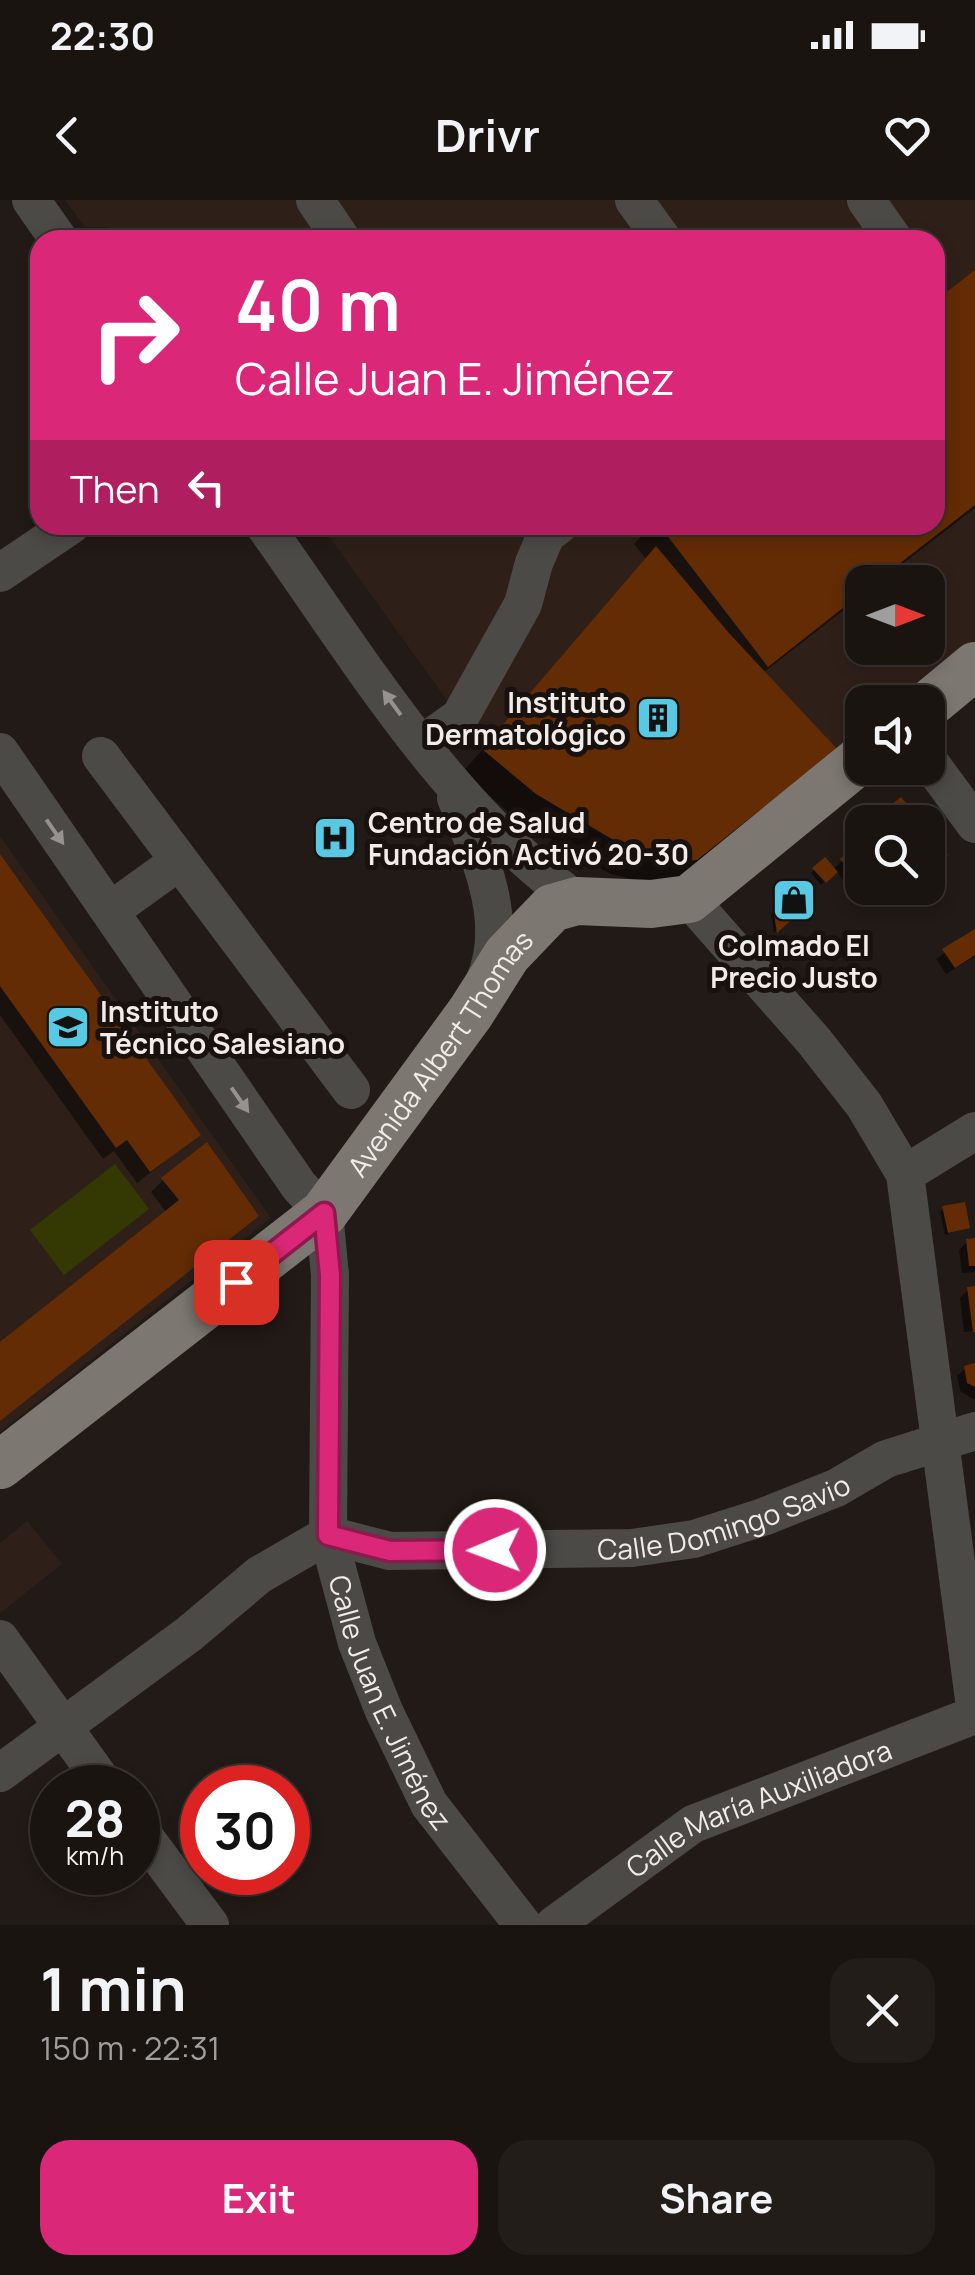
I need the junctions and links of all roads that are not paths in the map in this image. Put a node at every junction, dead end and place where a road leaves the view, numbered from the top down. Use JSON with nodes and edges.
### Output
{"nodes":[{"id":1,"x":31,"y":200,"type":"edge"},
{"id":2,"x":315,"y":200,"type":"edge"},
{"id":3,"x":634,"y":200,"type":"edge"},
{"id":4,"x":866,"y":200,"type":"edge"},
{"id":5,"x":52,"y":230,"type":"edge"},
{"id":6,"x":335,"y":230,"type":"edge"},
{"id":7,"x":656,"y":230,"type":"edge"},
{"id":8,"x":887,"y":230,"type":"edge"},
{"id":9,"x":56,"y":535,"type":"edge"},
{"id":10,"x":271,"y":535,"type":"edge"},
{"id":11,"x":545,"y":535,"type":"edge"},
{"id":12,"x":0,"y":573,"type":"edge"},
{"id":13,"x":975,"y":666,"type":"edge"},
{"id":14,"x":945,"y":691,"type":"edge"},
{"id":15,"x":422,"y":744,"type":"junction"},
{"id":16,"x":0,"y":752,"type":"edge"},
{"id":17,"x":101,"y":756,"type":"dead end"},
{"id":18,"x":845,"y":772,"type":"edge"},
{"id":19,"x":449,"y":782,"type":"junction"},
{"id":20,"x":945,"y":783,"type":"edge"},
{"id":21,"x":975,"y":824,"type":"edge"},
{"id":22,"x":178,"y":862,"type":"junction"},
{"id":23,"x":689,"y":899,"type":"junction"},
{"id":24,"x":576,"y":901,"type":"junction"},
{"id":25,"x":110,"y":911,"type":"junction"},
{"id":26,"x":471,"y":1012,"type":"junction"},
{"id":27,"x":351,"y":1090,"type":"dead end"},
{"id":28,"x":975,"y":1130,"type":"edge"},
{"id":29,"x":905,"y":1174,"type":"junction"},
{"id":30,"x":324,"y":1213,"type":"junction"},
{"id":31,"x":959,"y":1438,"type":"edge"},
{"id":32,"x":0,"y":1465,"type":"edge"},
{"id":33,"x":328,"y":1535,"type":"junction"},
{"id":34,"x":0,"y":1639,"type":"edge"},
{"id":35,"x":975,"y":1707,"type":"edge"},
{"id":36,"x":975,"y":1715,"type":"edge"},
{"id":37,"x":62,"y":1728,"type":"junction"},
{"id":38,"x":90,"y":1765,"type":"edge"},
{"id":39,"x":0,"y":1773,"type":"edge"},
{"id":40,"x":160,"y":1858,"type":"edge"},
{"id":41,"x":210,"y":1925,"type":"edge"},
{"id":42,"x":522,"y":1925,"type":"edge"},
{"id":43,"x":554,"y":1925,"type":"edge"}],
"edges":[{"from":1,"to":5,"type":"street"},
{"from":2,"to":6,"type":"street"},
{"from":3,"to":7,"type":"street"},
{"from":4,"to":8,"type":"street"},
{"from":9,"to":12,"type":"street"},
{"from":15,"to":10,"type":"street","one_way":true},
{"from":11,"to":15,"type":"street"},
{"from":13,"to":14,"type":"main road"},
{"from":15,"to":19,"type":"street"},
{"from":16,"to":25,"type":"street","one_way":true},
{"from":17,"to":22,"type":"street"},
{"from":18,"to":23,"type":"main road"},
{"from":19,"to":24,"type":"street"},
{"from":19,"to":26,"type":"street"},
{"from":20,"to":21,"type":"street"},
{"from":22,"to":25,"type":"street"},
{"from":22,"to":27,"type":"street"},
{"from":23,"to":24,"type":"main road"},
{"from":23,"to":29,"type":"street"},
{"from":24,"to":26,"type":"main road","name":"Avenida Albert Thomas"},
{"from":25,"to":30,"type":"street","one_way":true},
{"from":26,"to":30,"type":"main road","name":"Avenida Albert Thomas"},
{"from":28,"to":29,"type":"street"},
{"from":29,"to":31,"type":"street"},
{"from":30,"to":32,"type":"main road","name":"Avenida Albert Thomas"},
{"from":30,"to":33,"type":"street","name":"Calle Juan E. Jiménez"},
{"from":31,"to":33,"type":"street","name":"Calle Domingo Savio"},
{"from":31,"to":35,"type":"street"},
{"from":33,"to":37,"type":"street"},
{"from":33,"to":42,"type":"street","name":"Calle Juan E. Jiménez"},
{"from":34,"to":37,"type":"street"},
{"from":36,"to":43,"type":"street","name":"Calle María Auxiliadora"},
{"from":37,"to":38,"type":"street"},
{"from":37,"to":39,"type":"street"},
{"from":40,"to":41,"type":"street"}]}
